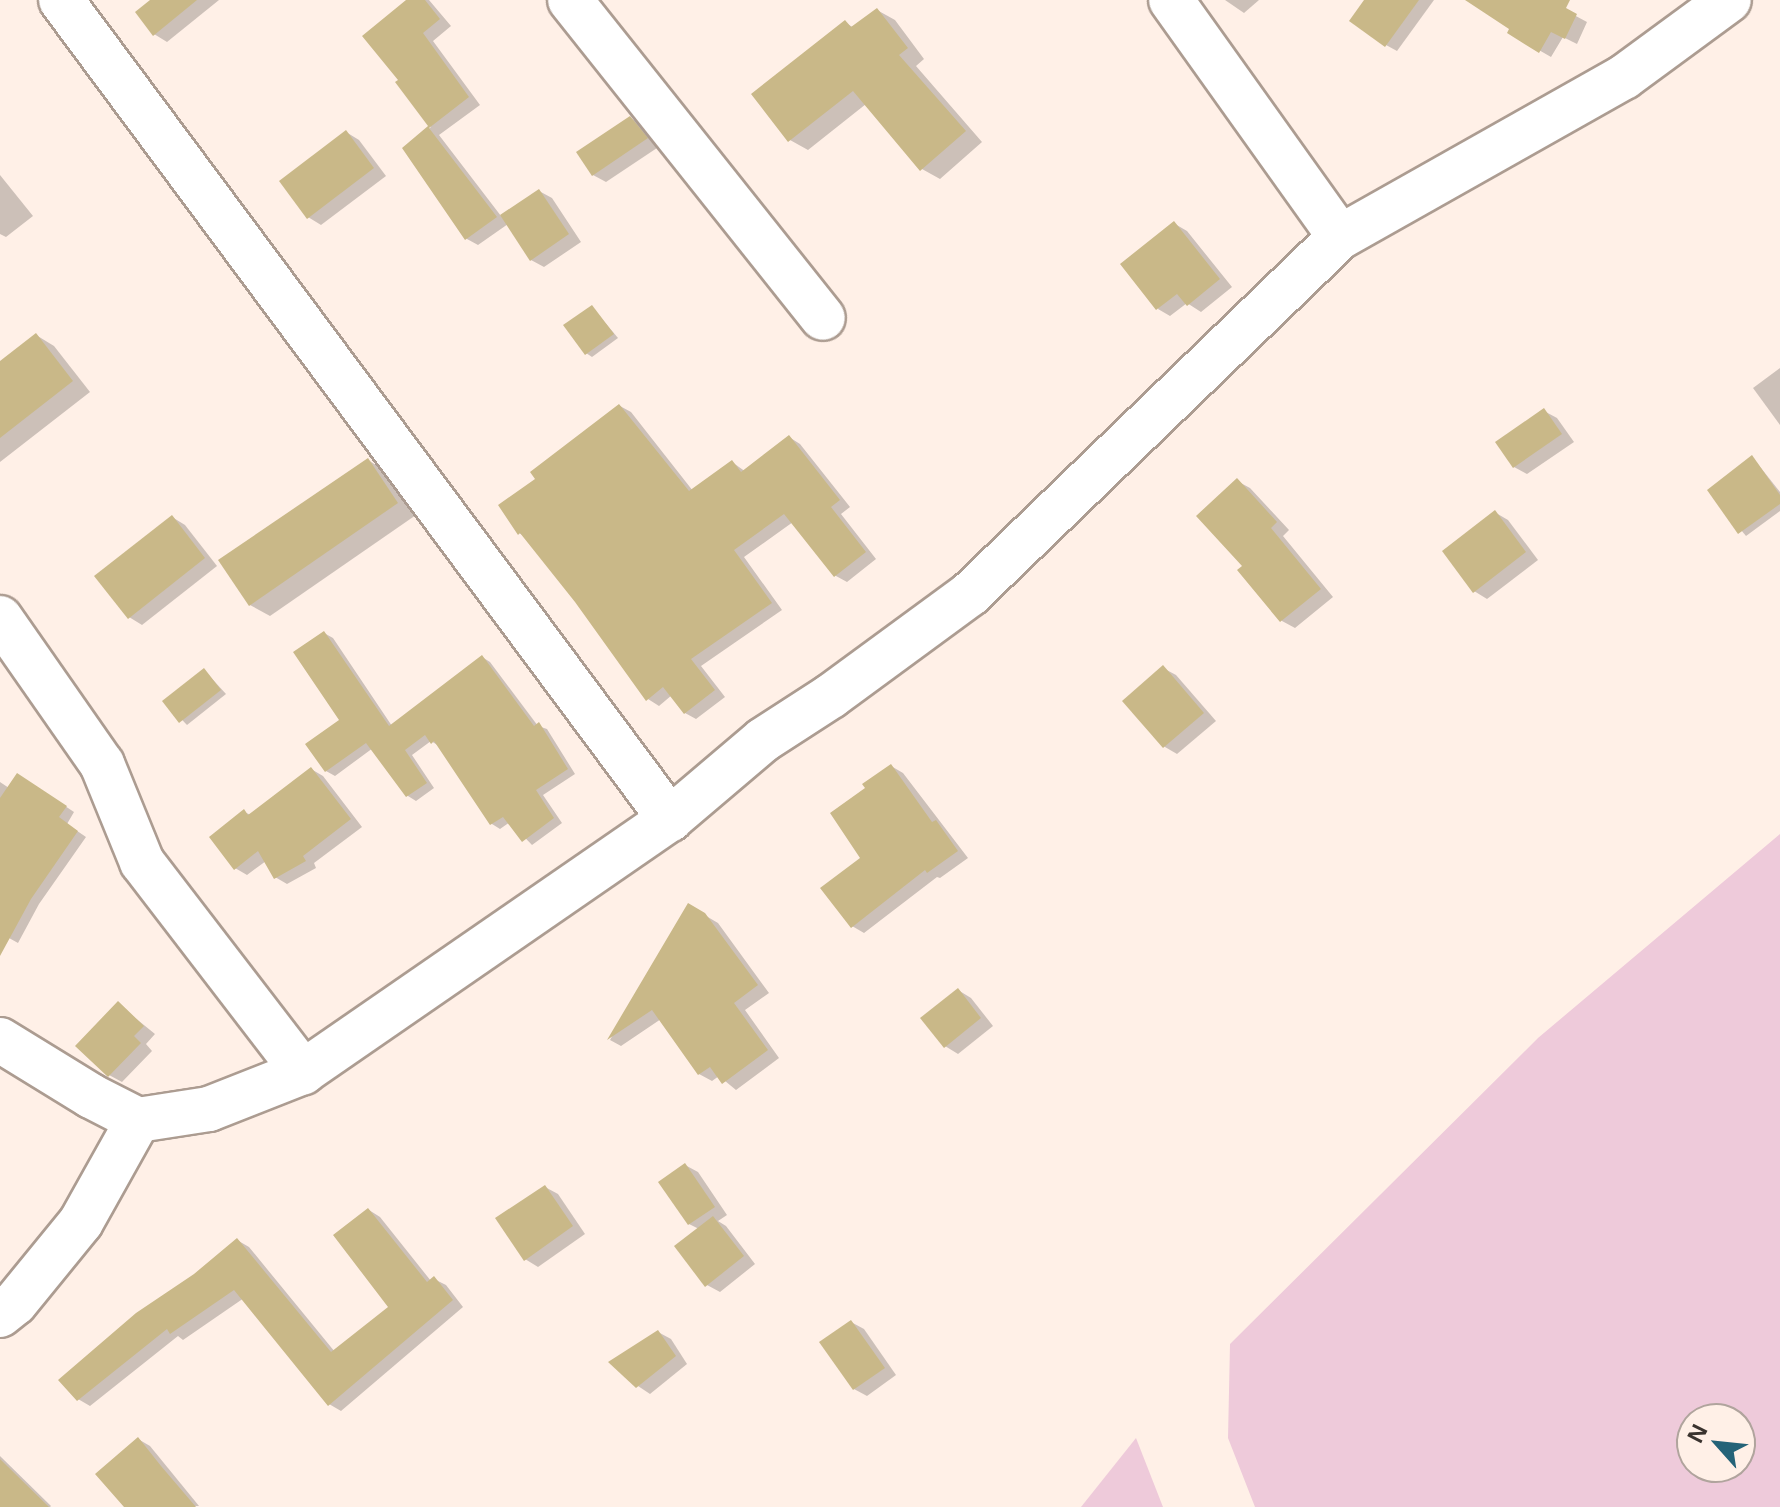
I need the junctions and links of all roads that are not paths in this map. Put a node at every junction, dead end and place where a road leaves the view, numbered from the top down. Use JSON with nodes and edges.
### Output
{"nodes":[{"id":1,"x":61,"y":0,"type":"edge"},
{"id":2,"x":570,"y":0,"type":"edge"},
{"id":3,"x":1171,"y":0,"type":"edge"},
{"id":4,"x":1729,"y":0,"type":"edge"},
{"id":5,"x":1340,"y":237,"type":"junction"},
{"id":6,"x":823,"y":318,"type":"dead end"},
{"id":7,"x":0,"y":618,"type":"edge"},
{"id":8,"x":670,"y":819,"type":"junction"},
{"id":9,"x":0,"y":1040,"type":"edge"},
{"id":10,"x":303,"y":1072,"type":"junction"},
{"id":11,"x":138,"y":1120,"type":"junction"},
{"id":12,"x":0,"y":1315,"type":"edge"}],
"edges":[{"from":1,"to":8,"type":"street"},
{"from":2,"to":6,"type":"street"},
{"from":3,"to":5,"type":"street"},
{"from":4,"to":5,"type":"street"},
{"from":5,"to":8,"type":"street"},
{"from":7,"to":10,"type":"street"},
{"from":8,"to":10,"type":"street"},
{"from":9,"to":11,"type":"street"},
{"from":10,"to":11,"type":"street"},
{"from":11,"to":12,"type":"street"}]}
